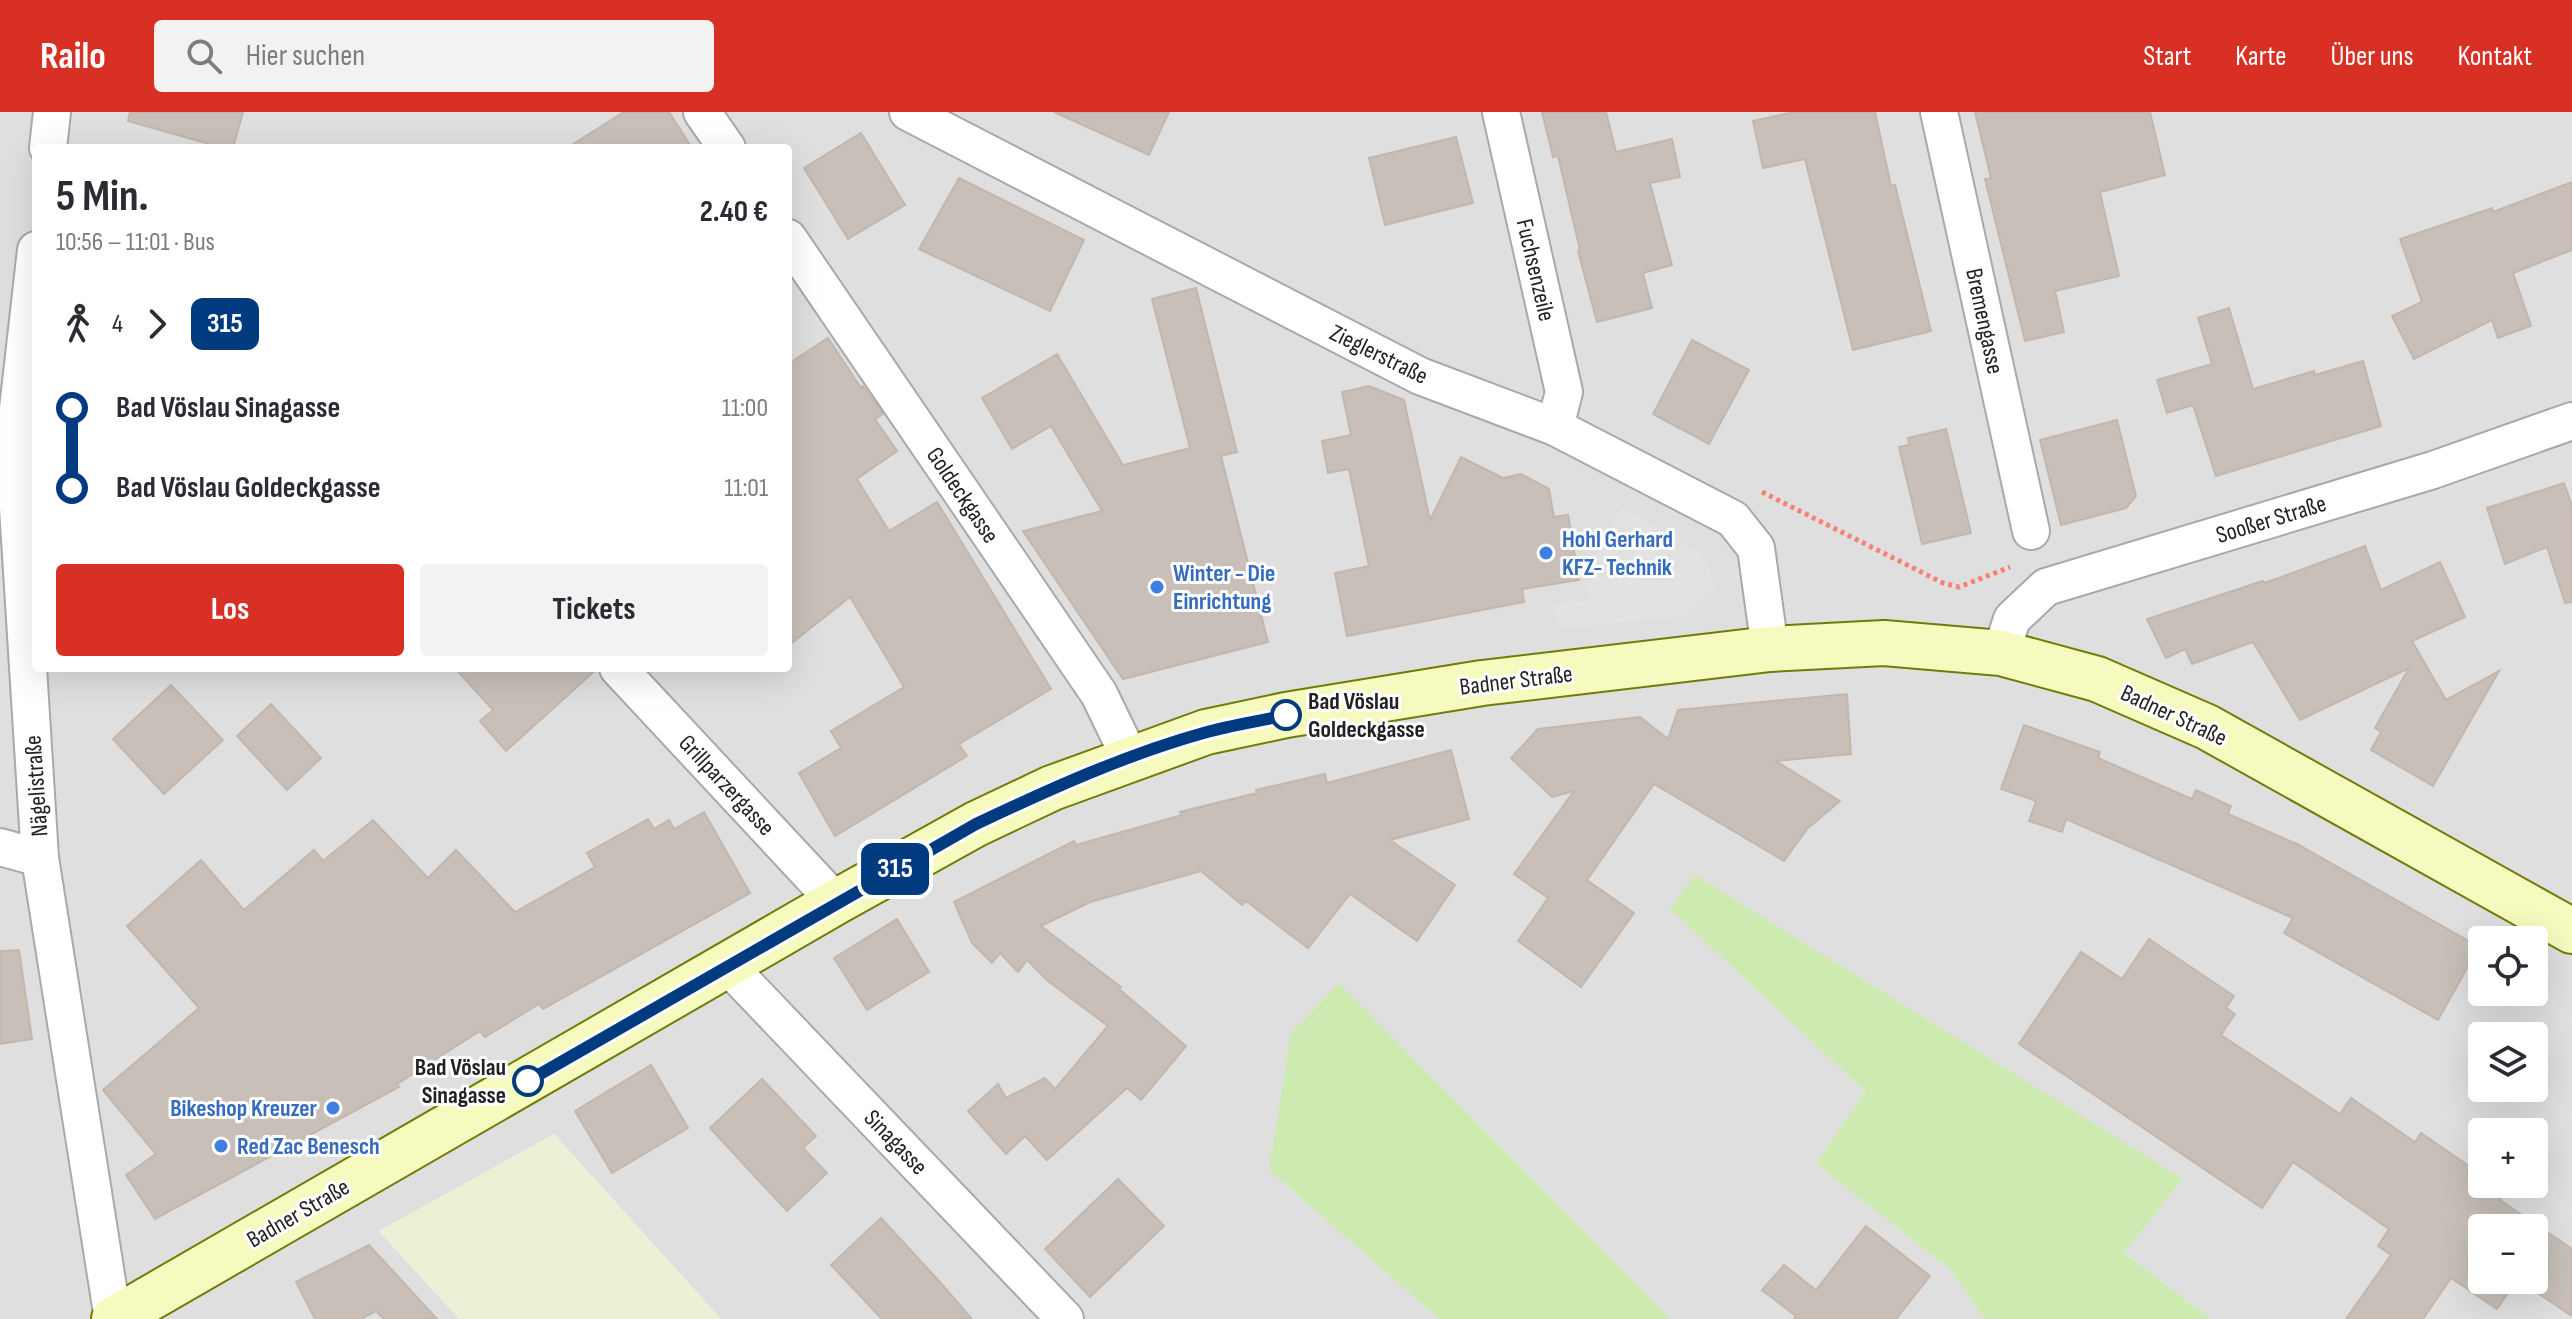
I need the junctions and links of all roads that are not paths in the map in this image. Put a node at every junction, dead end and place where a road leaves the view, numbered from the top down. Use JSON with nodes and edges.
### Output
{"nodes":[{"id":1,"x":52,"y":112,"type":"edge"},
{"id":2,"x":702,"y":112,"type":"edge"},
{"id":3,"x":908,"y":112,"type":"edge"},
{"id":4,"x":1501,"y":112,"type":"edge"},
{"id":5,"x":1939,"y":112,"type":"edge"},
{"id":6,"x":48,"y":144,"type":"edge"},
{"id":7,"x":724,"y":144,"type":"edge"},
{"id":8,"x":792,"y":244,"type":"edge"},
{"id":9,"x":32,"y":285,"type":"edge"},
{"id":10,"x":2572,"y":421,"type":"edge"},
{"id":11,"x":1555,"y":427,"type":"junction"},
{"id":12,"x":2031,"y":531,"type":"dead end"},
{"id":13,"x":1770,"y":649,"type":"junction"},
{"id":14,"x":2001,"y":653,"type":"junction"},
{"id":15,"x":622,"y":672,"type":"edge"},
{"id":16,"x":1130,"y":758,"type":"junction"},
{"id":17,"x":0,"y":847,"type":"edge"},
{"id":18,"x":40,"y":858,"type":"junction"},
{"id":19,"x":836,"y":902,"type":"junction"},
{"id":20,"x":2572,"y":931,"type":"edge"},
{"id":21,"x":728,"y":966,"type":"junction"},
{"id":22,"x":113,"y":1319,"type":"edge"},
{"id":23,"x":1065,"y":1319,"type":"edge"}],
"edges":[{"from":1,"to":6,"type":"street"},
{"from":2,"to":7,"type":"street"},
{"from":3,"to":11,"type":"street","name":"Zieglerstraße"},
{"from":4,"to":11,"type":"street","name":"Fuchsenzeile"},
{"from":5,"to":12,"type":"street","name":"Bremengasse"},
{"from":8,"to":16,"type":"street","name":"Goldeckgasse"},
{"from":9,"to":18,"type":"street","name":"Nägelistraße"},
{"from":10,"to":14,"type":"street","name":"Sooßer Straße"},
{"from":11,"to":13,"type":"street","name":"Zieglerstraße"},
{"from":13,"to":14,"type":"street","name":"Badner Straße"},
{"from":13,"to":16,"type":"street","name":"Badner Straße"},
{"from":14,"to":20,"type":"street","name":"Badner Straße"},
{"from":15,"to":19,"type":"street","name":"Grillparzergasse"},
{"from":16,"to":19,"type":"street","name":"Badner Straße"},
{"from":17,"to":18,"type":"street"},
{"from":18,"to":22,"type":"street","name":"Nägelistraße"},
{"from":19,"to":21,"type":"street","name":"Badner Straße"},
{"from":21,"to":22,"type":"street","name":"Badner Straße"},
{"from":21,"to":23,"type":"street","name":"Sinagasse"}]}
